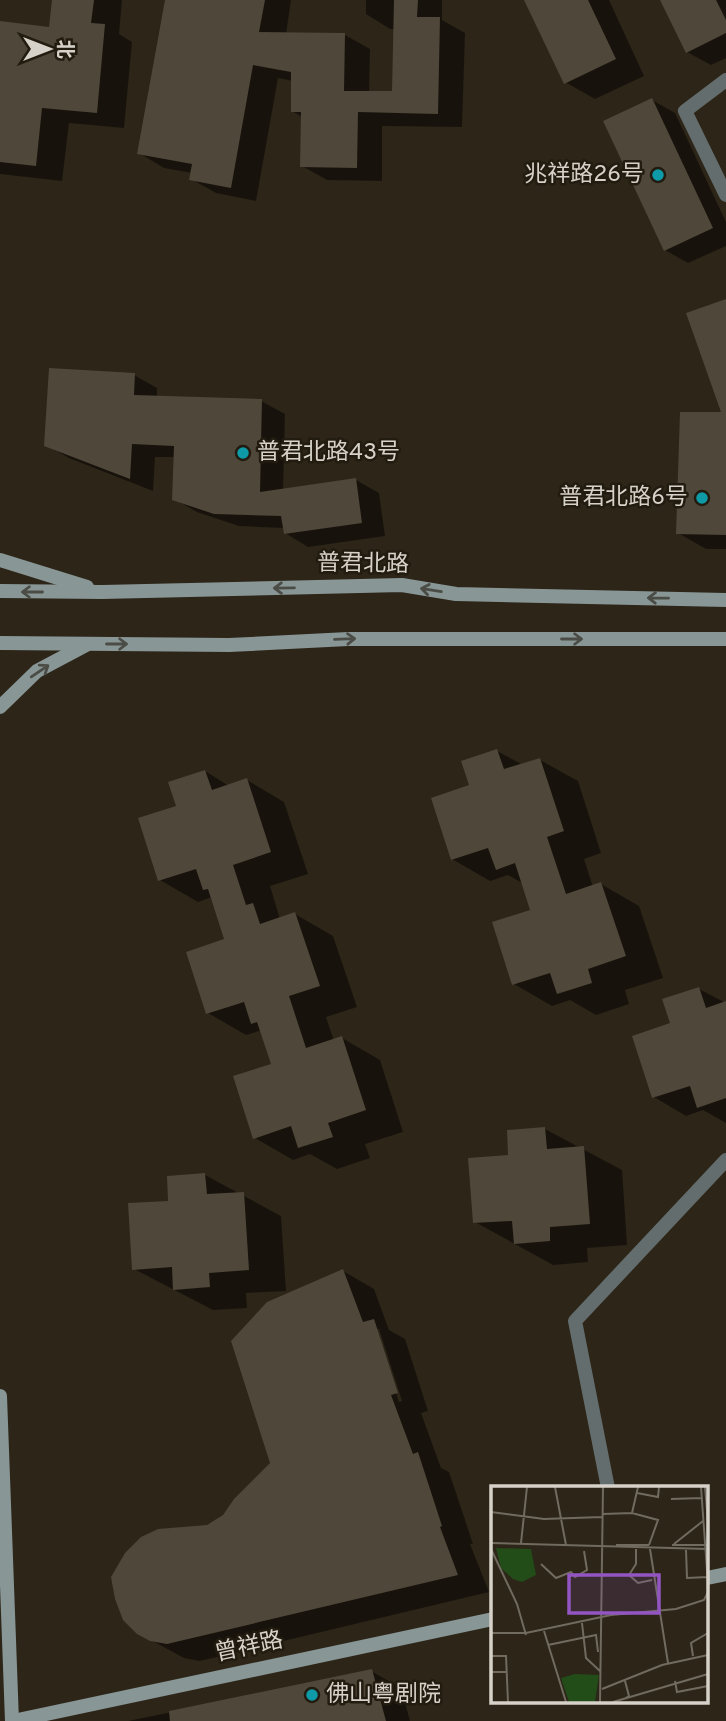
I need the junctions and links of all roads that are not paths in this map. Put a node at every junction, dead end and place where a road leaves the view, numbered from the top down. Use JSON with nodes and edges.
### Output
{"nodes":[{"id":1,"x":726,"y":80,"type":"edge"},
{"id":2,"x":726,"y":195,"type":"edge"},
{"id":3,"x":0,"y":560,"type":"edge"},
{"id":4,"x":0,"y":592,"type":"edge"},
{"id":5,"x":102,"y":592,"type":"junction"},
{"id":6,"x":726,"y":600,"type":"edge"},
{"id":7,"x":726,"y":639,"type":"edge"},
{"id":8,"x":0,"y":642,"type":"edge"},
{"id":9,"x":87,"y":644,"type":"junction"},
{"id":10,"x":0,"y":707,"type":"edge"},
{"id":11,"x":726,"y":1160,"type":"edge"},
{"id":12,"x":0,"y":1396,"type":"edge"},
{"id":13,"x":608,"y":1486,"type":"edge"},
{"id":14,"x":726,"y":1574,"type":"edge"},
{"id":15,"x":708,"y":1578,"type":"edge"},
{"id":16,"x":491,"y":1619,"type":"edge"},
{"id":17,"x":13,"y":1721,"type":"edge"}],
"edges":[{"from":1,"to":2,"type":"street"},
{"from":3,"to":5,"type":"main road"},
{"from":5,"to":4,"type":"main road","name":"普君北路","one_way":true},
{"from":6,"to":5,"type":"main road","name":"普君北路","one_way":true},
{"from":9,"to":7,"type":"main road","one_way":true},
{"from":8,"to":9,"type":"main road"},
{"from":10,"to":9,"type":"main road","one_way":true},
{"from":11,"to":13,"type":"street"},
{"from":12,"to":17,"type":"main road"},
{"from":14,"to":15,"type":"main road"},
{"from":16,"to":17,"type":"main road","name":"曾祥路"}]}
